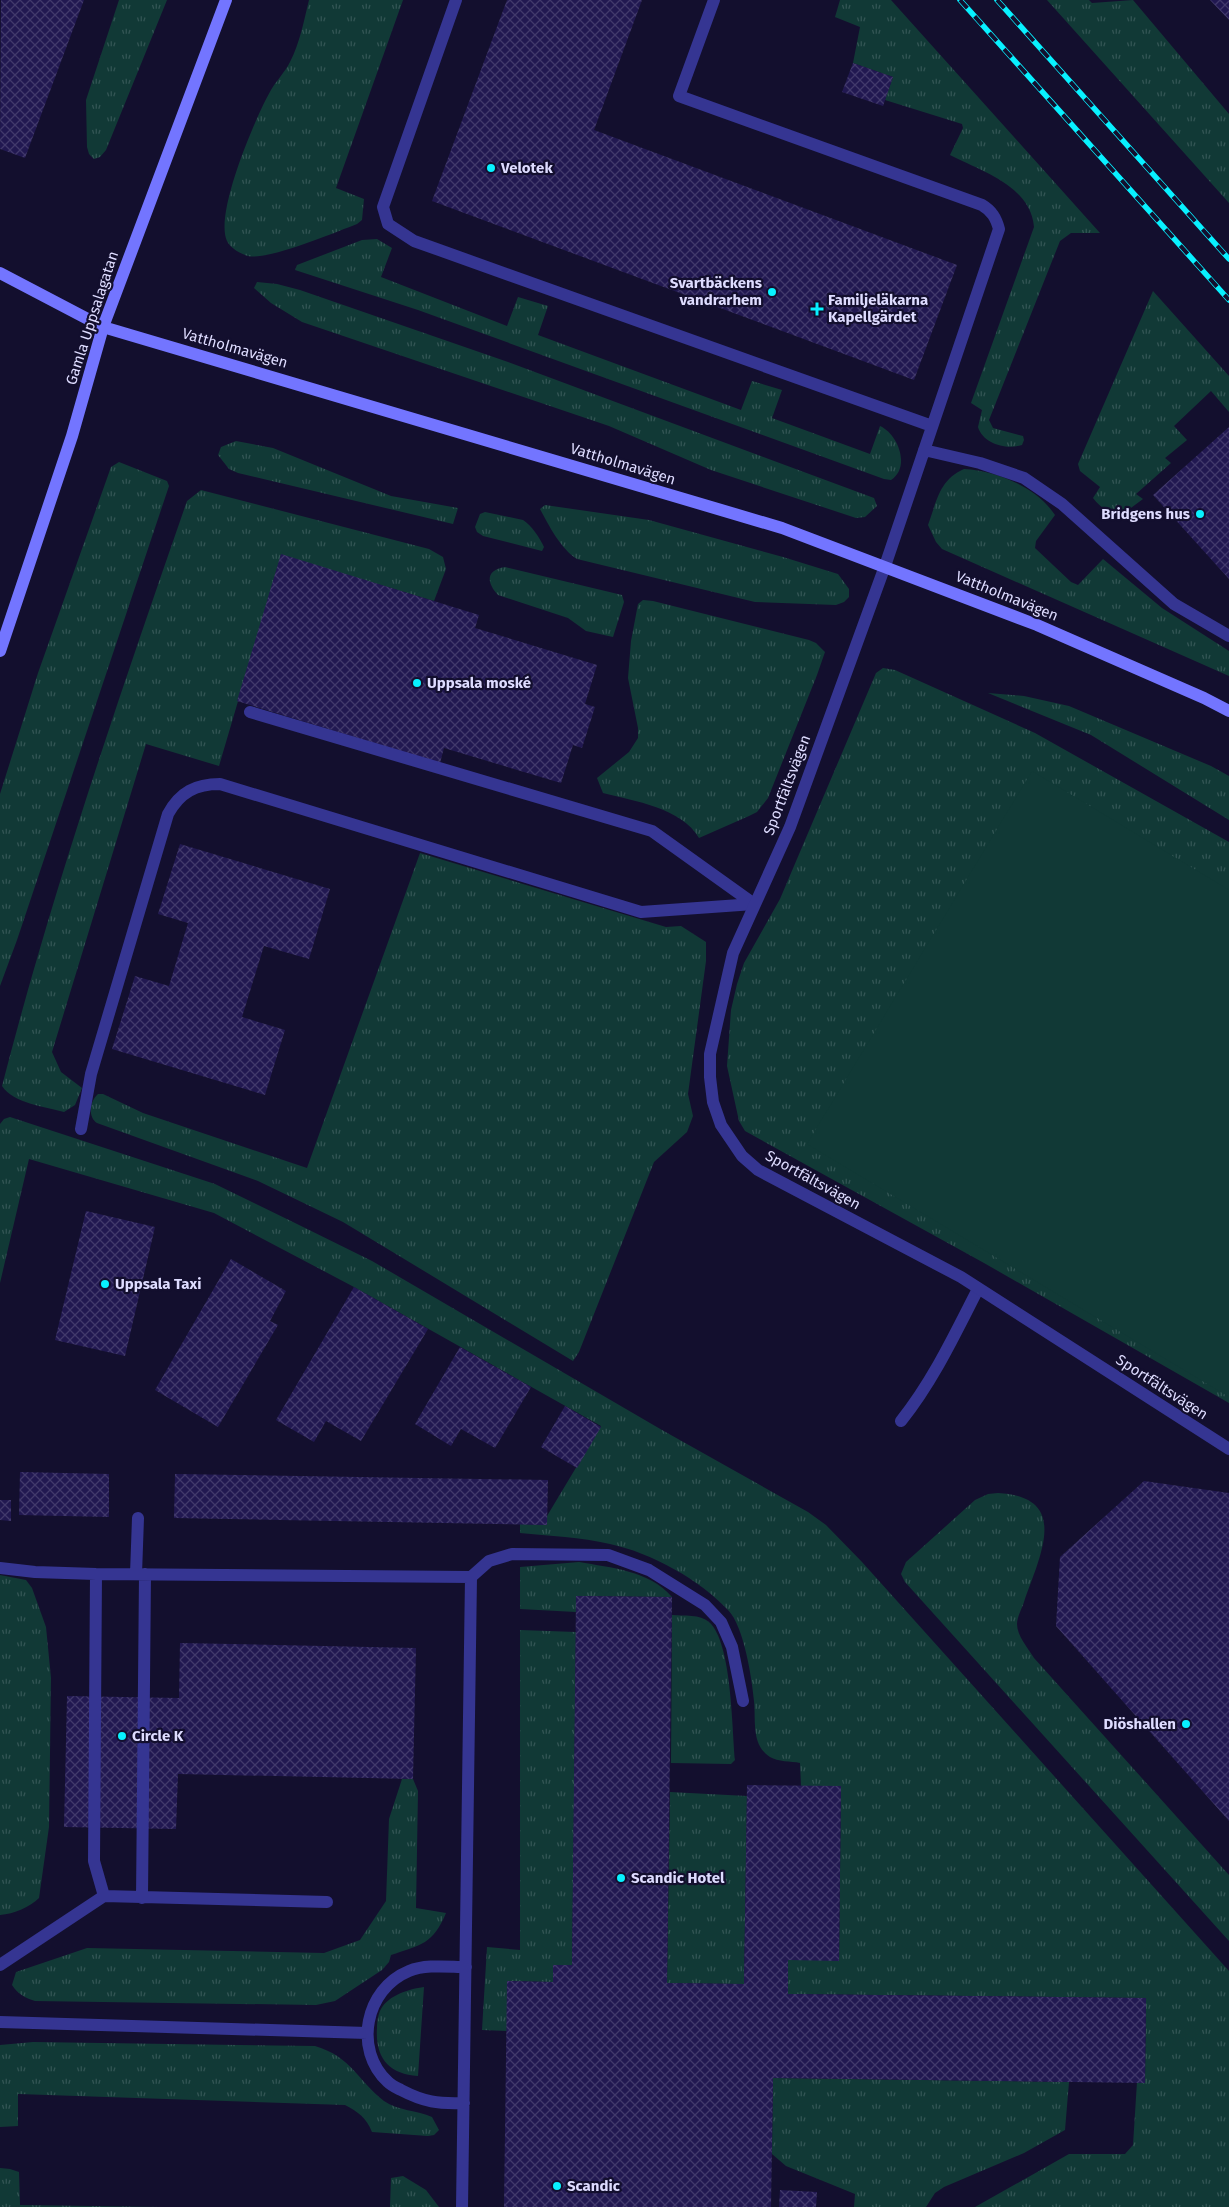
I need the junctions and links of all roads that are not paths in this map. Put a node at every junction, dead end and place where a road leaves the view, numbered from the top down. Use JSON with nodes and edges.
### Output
{"nodes":[{"id":1,"x":226,"y":0,"type":"edge"},
{"id":2,"x":456,"y":0,"type":"edge"},
{"id":3,"x":714,"y":0,"type":"edge"},
{"id":4,"x":0,"y":273,"type":"edge"},
{"id":5,"x":103,"y":326,"type":"junction"},
{"id":6,"x":932,"y":426,"type":"junction"},
{"id":7,"x":924,"y":450,"type":"junction"},
{"id":8,"x":885,"y":566,"type":"junction"},
{"id":9,"x":1229,"y":636,"type":"edge"},
{"id":10,"x":0,"y":651,"type":"edge"},
{"id":11,"x":1229,"y":711,"type":"edge"},
{"id":12,"x":250,"y":712,"type":"dead end"},
{"id":13,"x":754,"y":904,"type":"junction"},
{"id":14,"x":81,"y":1129,"type":"dead end"},
{"id":15,"x":978,"y":1288,"type":"junction"},
{"id":16,"x":901,"y":1421,"type":"dead end"},
{"id":17,"x":1229,"y":1449,"type":"edge"},
{"id":18,"x":138,"y":1518,"type":"dead end"},
{"id":19,"x":0,"y":1568,"type":"edge"},
{"id":20,"x":96,"y":1574,"type":"junction"},
{"id":21,"x":141,"y":1574,"type":"junction"},
{"id":22,"x":472,"y":1578,"type":"junction"},
{"id":23,"x":743,"y":1701,"type":"dead end"},
{"id":24,"x":104,"y":1896,"type":"junction"},
{"id":25,"x":142,"y":1898,"type":"junction"},
{"id":26,"x":327,"y":1902,"type":"dead end"},
{"id":27,"x":0,"y":1965,"type":"edge"},
{"id":28,"x":466,"y":1967,"type":"junction"},
{"id":29,"x":0,"y":2022,"type":"edge"},
{"id":30,"x":367,"y":2033,"type":"junction"},
{"id":31,"x":464,"y":2103,"type":"junction"},
{"id":32,"x":462,"y":2207,"type":"edge"}],
"edges":[{"from":1,"to":5,"type":"street","name":"Gamla Uppsalagatan"},
{"from":2,"to":6,"type":"street"},
{"from":3,"to":6,"type":"street","name":"Sportfältsvägen"},
{"from":4,"to":5,"type":"street","name":"Vattholmavägen"},
{"from":5,"to":8,"type":"street","name":"Vattholmavägen"},
{"from":5,"to":10,"type":"street","name":"Gamla Uppsalagatan"},
{"from":6,"to":7,"type":"street","name":"Sportfältsvägen"},
{"from":7,"to":8,"type":"street","name":"Sportfältsvägen"},
{"from":7,"to":9,"type":"street"},
{"from":8,"to":11,"type":"street","name":"Vattholmavägen"},
{"from":8,"to":13,"type":"street","name":"Sportfältsvägen"},
{"from":12,"to":13,"type":"street"},
{"from":13,"to":14,"type":"street"},
{"from":13,"to":15,"type":"street","name":"Sportfältsvägen"},
{"from":15,"to":16,"type":"street"},
{"from":15,"to":17,"type":"street","name":"Sportfältsvägen"},
{"from":18,"to":21,"type":"street"},
{"from":19,"to":20,"type":"street"},
{"from":20,"to":21,"type":"street"},
{"from":20,"to":24,"type":"street"},
{"from":21,"to":22,"type":"street"},
{"from":21,"to":25,"type":"street"},
{"from":22,"to":23,"type":"street"},
{"from":22,"to":28,"type":"street"},
{"from":24,"to":25,"type":"street"},
{"from":24,"to":27,"type":"street"},
{"from":25,"to":26,"type":"street"},
{"from":28,"to":30,"type":"street"},
{"from":28,"to":31,"type":"street"},
{"from":29,"to":30,"type":"street"},
{"from":30,"to":31,"type":"street"},
{"from":31,"to":32,"type":"street"}]}
